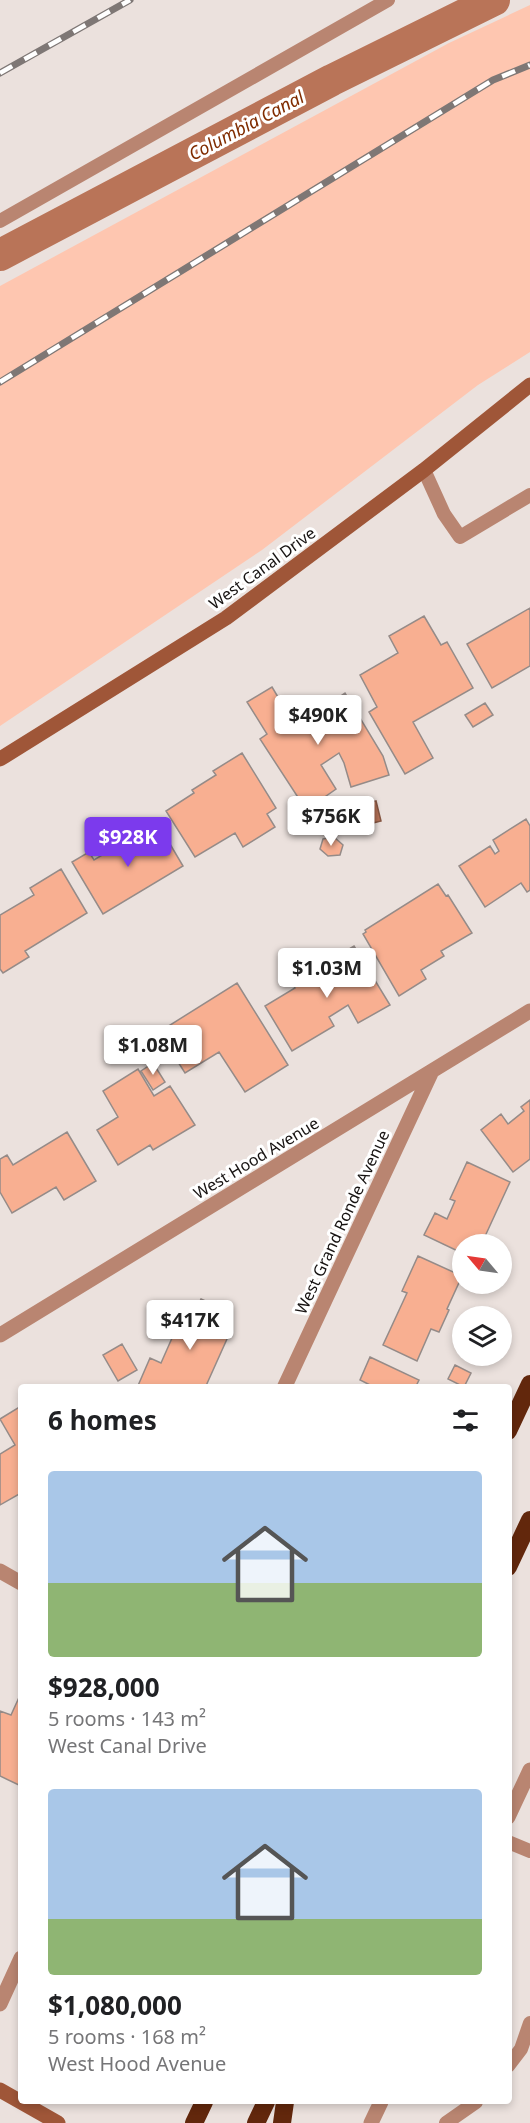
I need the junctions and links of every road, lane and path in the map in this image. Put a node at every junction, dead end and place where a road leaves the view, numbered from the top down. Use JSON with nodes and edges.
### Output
{"nodes":[{"id":1,"x":388,"y":0,"type":"edge"},
{"id":2,"x":0,"y":221,"type":"edge"},
{"id":3,"x":530,"y":385,"type":"edge"},
{"id":4,"x":424,"y":470,"type":"junction"},
{"id":5,"x":530,"y":495,"type":"edge"},
{"id":6,"x":0,"y":759,"type":"edge"},
{"id":7,"x":530,"y":1011,"type":"edge"},
{"id":8,"x":432,"y":1071,"type":"junction"},
{"id":9,"x":0,"y":1335,"type":"edge"},
{"id":10,"x":286,"y":1384,"type":"edge"},
{"id":11,"x":530,"y":1384,"type":"edge"},
{"id":12,"x":512,"y":1422,"type":"edge"},
{"id":13,"x":530,"y":1520,"type":"edge"},
{"id":14,"x":512,"y":1558,"type":"edge"},
{"id":15,"x":0,"y":1571,"type":"edge"},
{"id":16,"x":18,"y":1581,"type":"edge"},
{"id":17,"x":530,"y":1770,"type":"edge"},
{"id":18,"x":512,"y":1808,"type":"edge"},
{"id":19,"x":512,"y":1844,"type":"edge"},
{"id":20,"x":530,"y":1851,"type":"edge"},
{"id":21,"x":18,"y":1965,"type":"edge"},
{"id":22,"x":0,"y":2004,"type":"edge"},
{"id":23,"x":530,"y":2023,"type":"edge"},
{"id":24,"x":512,"y":2061,"type":"edge"},
{"id":25,"x":0,"y":2090,"type":"edge"},
{"id":26,"x":18,"y":2100,"type":"edge"},
{"id":27,"x":25,"y":2104,"type":"edge"},
{"id":28,"x":203,"y":2104,"type":"edge"},
{"id":29,"x":265,"y":2104,"type":"edge"},
{"id":30,"x":285,"y":2104,"type":"edge"},
{"id":31,"x":380,"y":2104,"type":"edge"},
{"id":32,"x":473,"y":2104,"type":"edge"},
{"id":33,"x":58,"y":2123,"type":"edge"},
{"id":34,"x":194,"y":2123,"type":"edge"},
{"id":35,"x":256,"y":2123,"type":"edge"},
{"id":36,"x":282,"y":2123,"type":"edge"},
{"id":37,"x":371,"y":2123,"type":"edge"},
{"id":38,"x":446,"y":2123,"type":"edge"}],
"edges":[{"from":1,"to":2,"type":"lane"},
{"from":3,"to":4,"type":"street","name":"West Canal Drive"},
{"from":4,"to":5,"type":"lane"},
{"from":4,"to":6,"type":"street","name":"West Canal Drive"},
{"from":7,"to":8,"type":"street","name":"West Hood Avenue"},
{"from":8,"to":9,"type":"street","name":"West Hood Avenue"},
{"from":8,"to":10,"type":"street","name":"West Grand Ronde Avenue"},
{"from":11,"to":12,"type":"highway"},
{"from":13,"to":14,"type":"highway"},
{"from":15,"to":16,"type":"street"},
{"from":17,"to":18,"type":"street"},
{"from":19,"to":20,"type":"lane"},
{"from":21,"to":22,"type":"street"},
{"from":23,"to":24,"type":"lane"},
{"from":25,"to":26,"type":"street"},
{"from":27,"to":33,"type":"street"},
{"from":28,"to":34,"type":"highway"},
{"from":29,"to":35,"type":"highway"},
{"from":30,"to":36,"type":"highway"},
{"from":31,"to":37,"type":"street"},
{"from":32,"to":38,"type":"lane"}]}
